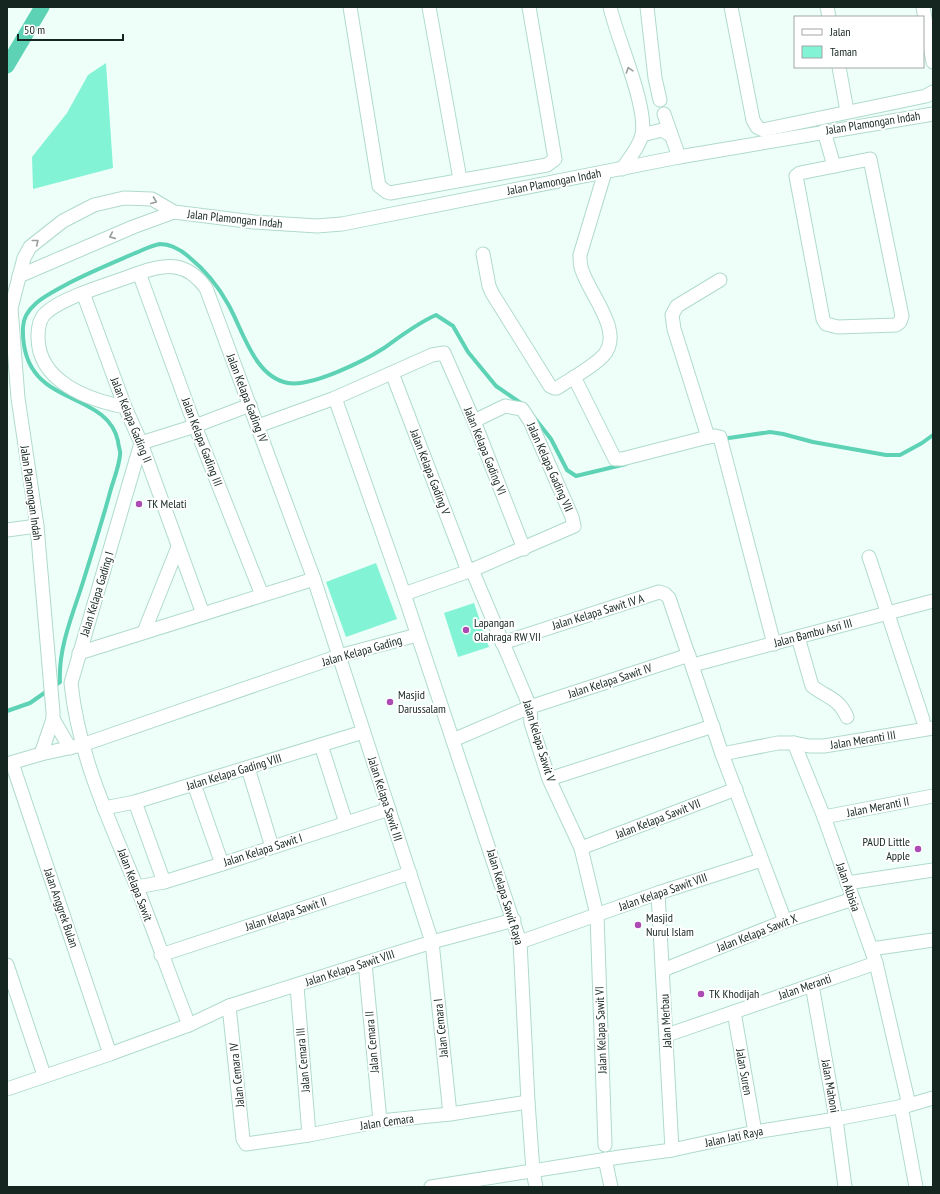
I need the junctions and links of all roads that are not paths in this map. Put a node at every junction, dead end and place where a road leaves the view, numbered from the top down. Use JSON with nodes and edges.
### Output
{"nodes":[{"id":1,"x":350,"y":7,"type":"edge"},
{"id":2,"x":429,"y":7,"type":"edge"},
{"id":3,"x":529,"y":7,"type":"edge"},
{"id":4,"x":610,"y":7,"type":"edge"},
{"id":5,"x":647,"y":7,"type":"edge"},
{"id":6,"x":732,"y":7,"type":"edge"},
{"id":7,"x":923,"y":7,"type":"edge"},
{"id":8,"x":933,"y":62,"type":"edge"},
{"id":9,"x":839,"y":68,"type":"edge"},
{"id":10,"x":933,"y":92,"type":"edge"},
{"id":11,"x":637,"y":95,"type":"junction"},
{"id":12,"x":847,"y":111,"type":"junction"},
{"id":13,"x":664,"y":114,"type":"dead end"},
{"id":14,"x":933,"y":114,"type":"edge"},
{"id":15,"x":824,"y":131,"type":"junction"},
{"id":16,"x":670,"y":134,"type":"junction"},
{"id":17,"x":642,"y":135,"type":"junction"},
{"id":18,"x":679,"y":157,"type":"junction"},
{"id":19,"x":834,"y":166,"type":"junction"},
{"id":20,"x":622,"y":169,"type":"junction"},
{"id":21,"x":605,"y":172,"type":"junction"},
{"id":22,"x":460,"y":179,"type":"junction"},
{"id":23,"x":174,"y":212,"type":"junction"},
{"id":24,"x":483,"y":254,"type":"dead end"},
{"id":25,"x":139,"y":273,"type":"junction"},
{"id":26,"x":19,"y":276,"type":"junction"},
{"id":27,"x":720,"y":280,"type":"dead end"},
{"id":28,"x":83,"y":293,"type":"junction"},
{"id":29,"x":392,"y":373,"type":"junction"},
{"id":30,"x":574,"y":377,"type":"junction"},
{"id":31,"x":335,"y":398,"type":"junction"},
{"id":32,"x":250,"y":405,"type":"junction"},
{"id":33,"x":125,"y":407,"type":"junction"},
{"id":34,"x":474,"y":421,"type":"junction"},
{"id":35,"x":195,"y":426,"type":"junction"},
{"id":36,"x":258,"y":426,"type":"junction"},
{"id":37,"x":717,"y":441,"type":"junction"},
{"id":38,"x":142,"y":444,"type":"junction"},
{"id":39,"x":37,"y":526,"type":"junction"},
{"id":40,"x":7,"y":530,"type":"edge"},
{"id":41,"x":178,"y":547,"type":"junction"},
{"id":42,"x":524,"y":549,"type":"junction"},
{"id":43,"x":869,"y":557,"type":"dead end"},
{"id":44,"x":470,"y":571,"type":"junction"},
{"id":45,"x":314,"y":579,"type":"junction"},
{"id":46,"x":404,"y":594,"type":"junction"},
{"id":47,"x":262,"y":595,"type":"junction"},
{"id":48,"x":933,"y":601,"type":"edge"},
{"id":49,"x":889,"y":613,"type":"junction"},
{"id":50,"x":203,"y":614,"type":"junction"},
{"id":51,"x":144,"y":632,"type":"junction"},
{"id":52,"x":417,"y":635,"type":"junction"},
{"id":53,"x":798,"y":637,"type":"junction"},
{"id":54,"x":502,"y":643,"type":"junction"},
{"id":55,"x":774,"y":644,"type":"junction"},
{"id":56,"x":79,"y":653,"type":"junction"},
{"id":57,"x":339,"y":656,"type":"junction"},
{"id":58,"x":691,"y":660,"type":"junction"},
{"id":59,"x":530,"y":707,"type":"junction"},
{"id":60,"x":53,"y":715,"type":"junction"},
{"id":61,"x":847,"y":717,"type":"dead end"},
{"id":62,"x":928,"y":724,"type":"edge"},
{"id":63,"x":713,"y":726,"type":"junction"},
{"id":64,"x":363,"y":732,"type":"junction"},
{"id":65,"x":453,"y":740,"type":"junction"},
{"id":66,"x":794,"y":743,"type":"junction"},
{"id":67,"x":321,"y":745,"type":"junction"},
{"id":68,"x":76,"y":747,"type":"junction"},
{"id":69,"x":41,"y":754,"type":"junction"},
{"id":70,"x":722,"y":754,"type":"junction"},
{"id":71,"x":9,"y":764,"type":"edge"},
{"id":72,"x":248,"y":768,"type":"junction"},
{"id":73,"x":549,"y":779,"type":"junction"},
{"id":74,"x":194,"y":784,"type":"junction"},
{"id":75,"x":736,"y":789,"type":"junction"},
{"id":76,"x":933,"y":796,"type":"edge"},
{"id":77,"x":136,"y":802,"type":"junction"},
{"id":78,"x":104,"y":808,"type":"junction"},
{"id":79,"x":389,"y":809,"type":"junction"},
{"id":80,"x":824,"y":817,"type":"junction"},
{"id":81,"x":346,"y":823,"type":"junction"},
{"id":82,"x":272,"y":847,"type":"junction"},
{"id":83,"x":580,"y":848,"type":"junction"},
{"id":84,"x":761,"y":860,"type":"junction"},
{"id":85,"x":222,"y":864,"type":"junction"},
{"id":86,"x":933,"y":870,"type":"edge"},
{"id":87,"x":410,"y":873,"type":"junction"},
{"id":88,"x":164,"y":882,"type":"junction"},
{"id":89,"x":847,"y":884,"type":"junction"},
{"id":90,"x":136,"y":887,"type":"junction"},
{"id":91,"x":658,"y":893,"type":"junction"},
{"id":92,"x":852,"y":899,"type":"junction"},
{"id":93,"x":597,"y":915,"type":"junction"},
{"id":94,"x":514,"y":920,"type":"junction"},
{"id":95,"x":785,"y":921,"type":"junction"},
{"id":96,"x":933,"y":940,"type":"edge"},
{"id":97,"x":432,"y":942,"type":"junction"},
{"id":98,"x":520,"y":942,"type":"junction"},
{"id":99,"x":871,"y":949,"type":"junction"},
{"id":100,"x":162,"y":955,"type":"junction"},
{"id":101,"x":365,"y":963,"type":"junction"},
{"id":102,"x":876,"y":963,"type":"junction"},
{"id":103,"x":7,"y":965,"type":"edge"},
{"id":104,"x":663,"y":970,"type":"junction"},
{"id":105,"x":812,"y":985,"type":"junction"},
{"id":106,"x":297,"y":986,"type":"junction"},
{"id":107,"x":229,"y":1006,"type":"junction"},
{"id":108,"x":734,"y":1012,"type":"junction"},
{"id":109,"x":189,"y":1025,"type":"junction"},
{"id":110,"x":667,"y":1035,"type":"junction"},
{"id":111,"x":110,"y":1054,"type":"junction"},
{"id":112,"x":44,"y":1075,"type":"junction"},
{"id":113,"x":7,"y":1088,"type":"edge"},
{"id":114,"x":933,"y":1098,"type":"edge"},
{"id":115,"x":528,"y":1102,"type":"junction"},
{"id":116,"x":905,"y":1105,"type":"junction"},
{"id":117,"x":450,"y":1114,"type":"junction"},
{"id":118,"x":836,"y":1119,"type":"junction"},
{"id":119,"x":380,"y":1122,"type":"junction"},
{"id":120,"x":755,"y":1132,"type":"junction"},
{"id":121,"x":309,"y":1135,"type":"junction"},
{"id":122,"x":246,"y":1144,"type":"joint"},
{"id":123,"x":605,"y":1145,"type":"dead end"},
{"id":124,"x":672,"y":1150,"type":"junction"},
{"id":125,"x":606,"y":1160,"type":"junction"},
{"id":126,"x":533,"y":1171,"type":"junction"},
{"id":127,"x":431,"y":1187,"type":"edge"},
{"id":128,"x":536,"y":1187,"type":"edge"},
{"id":129,"x":611,"y":1187,"type":"edge"},
{"id":130,"x":845,"y":1187,"type":"edge"},
{"id":131,"x":916,"y":1187,"type":"edge"}],
"edges":[{"from":1,"to":22,"type":"street"},
{"from":2,"to":22,"type":"street"},
{"from":3,"to":22,"type":"street"},
{"from":11,"to":4,"type":"street","one_way":true},
{"from":5,"to":11,"type":"street"},
{"from":6,"to":12,"type":"street"},
{"from":7,"to":8,"type":"street"},
{"from":9,"to":12,"type":"street"},
{"from":10,"to":12,"type":"street"},
{"from":11,"to":17,"type":"street"},
{"from":13,"to":16,"type":"street"},
{"from":14,"to":15,"type":"street","name":"Jalan Plamongan Indah"},
{"from":15,"to":18,"type":"street","name":"Jalan Plamongan Indah"},
{"from":15,"to":19,"type":"street"},
{"from":16,"to":17,"type":"street"},
{"from":16,"to":18,"type":"street"},
{"from":17,"to":20,"type":"street"},
{"from":18,"to":20,"type":"street","name":"Jalan Plamongan Indah"},
{"from":19,"to":19,"type":"street"},
{"from":20,"to":21,"type":"street","name":"Jalan Plamongan Indah"},
{"from":21,"to":23,"type":"street","name":"Jalan Plamongan Indah"},
{"from":21,"to":30,"type":"street"},
{"from":23,"to":26,"type":"street","name":"Jalan Plamongan Indah","one_way":true},
{"from":26,"to":23,"type":"street","name":"Jalan Plamongan Indah","one_way":true},
{"from":24,"to":30,"type":"street"},
{"from":25,"to":28,"type":"street","name":"Jalan Kelapa Gading IV"},
{"from":25,"to":32,"type":"street","name":"Jalan Kelapa Gading IV"},
{"from":25,"to":35,"type":"street","name":"Jalan Kelapa Gading III"},
{"from":26,"to":39,"type":"street","name":"Jalan Plamongan Indah"},
{"from":27,"to":37,"type":"street"},
{"from":28,"to":33,"type":"street","name":"Jalan Kelapa Gading II"},
{"from":28,"to":33,"type":"street"},
{"from":29,"to":31,"type":"street"},
{"from":29,"to":34,"type":"street","name":"Jalan Kelapa Gading VI"},
{"from":29,"to":44,"type":"street","name":"Jalan Kelapa Gading V"},
{"from":30,"to":37,"type":"street"},
{"from":31,"to":36,"type":"street"},
{"from":31,"to":46,"type":"street","name":"Jalan Kelapa Gading"},
{"from":32,"to":35,"type":"street"},
{"from":32,"to":36,"type":"street","name":"Jalan Kelapa Gading IV"},
{"from":33,"to":38,"type":"street","name":"Jalan Kelapa Gading II"},
{"from":34,"to":42,"type":"street","name":"Jalan Kelapa Gading VI"},
{"from":34,"to":42,"type":"street","name":"Jalan Kelapa Gading VII"},
{"from":35,"to":38,"type":"street"},
{"from":35,"to":47,"type":"street","name":"Jalan Kelapa Gading III"},
{"from":36,"to":45,"type":"street","name":"Jalan Kelapa Gading IV"},
{"from":37,"to":55,"type":"street"},
{"from":38,"to":41,"type":"street","name":"Jalan Kelapa Gading II"},
{"from":38,"to":56,"type":"street","name":"Jalan Kelapa Gading I"},
{"from":39,"to":40,"type":"street"},
{"from":39,"to":60,"type":"street","name":"Jalan Plamongan Indah"},
{"from":41,"to":50,"type":"street","name":"Jalan Kelapa Gading II"},
{"from":41,"to":51,"type":"street"},
{"from":42,"to":44,"type":"street"},
{"from":43,"to":49,"type":"street"},
{"from":44,"to":46,"type":"street"},
{"from":44,"to":54,"type":"street","name":"Jalan Kelapa Sawit V"},
{"from":45,"to":47,"type":"street"},
{"from":45,"to":57,"type":"street","name":"Jalan Kelapa Gading IV"},
{"from":46,"to":52,"type":"street","name":"Jalan Kelapa Gading"},
{"from":47,"to":50,"type":"street"},
{"from":48,"to":49,"type":"street","name":"Jalan Bambu Asri III"},
{"from":49,"to":53,"type":"street","name":"Jalan Bambu Asri III"},
{"from":49,"to":62,"type":"street"},
{"from":50,"to":51,"type":"street"},
{"from":51,"to":56,"type":"street"},
{"from":52,"to":57,"type":"street","name":"Jalan Kelapa Gading"},
{"from":52,"to":65,"type":"street","name":"Jalan Kelapa Sawit Raya"},
{"from":53,"to":55,"type":"street","name":"Jalan Bambu Asri III"},
{"from":53,"to":61,"type":"street"},
{"from":54,"to":58,"type":"street","name":"Jalan Kelapa Sawit IV A"},
{"from":54,"to":59,"type":"street","name":"Jalan Kelapa Sawit V"},
{"from":55,"to":58,"type":"street","name":"Jalan Bambu Asri III"},
{"from":56,"to":68,"type":"street","name":"Jalan Kelapa Gading I"},
{"from":57,"to":64,"type":"street","name":"Jalan Kelapa Sawit III"},
{"from":57,"to":68,"type":"street","name":"Jalan Kelapa Gading"},
{"from":58,"to":59,"type":"street","name":"Jalan Kelapa Sawit IV"},
{"from":58,"to":63,"type":"street"},
{"from":59,"to":65,"type":"street","name":"Jalan Kelapa Sawit IV"},
{"from":59,"to":73,"type":"street","name":"Jalan Kelapa Sawit V"},
{"from":60,"to":68,"type":"street"},
{"from":60,"to":69,"type":"street"},
{"from":62,"to":66,"type":"street","name":"Jalan Meranti III"},
{"from":63,"to":70,"type":"street"},
{"from":63,"to":73,"type":"street"},
{"from":64,"to":67,"type":"street","name":"Jalan Kelapa Gading VIII"},
{"from":64,"to":79,"type":"street","name":"Jalan Kelapa Sawit III"},
{"from":65,"to":94,"type":"street","name":"Jalan Kelapa Sawit Raya"},
{"from":66,"to":70,"type":"street"},
{"from":66,"to":80,"type":"street","name":"Jalan Albisia"},
{"from":67,"to":72,"type":"street","name":"Jalan Kelapa Gading VIII"},
{"from":67,"to":81,"type":"street"},
{"from":68,"to":69,"type":"street","name":"Jalan Kelapa Gading"},
{"from":68,"to":78,"type":"street","name":"Jalan Kelapa Sawit"},
{"from":69,"to":71,"type":"street","name":"Jalan Kelapa Gading"},
{"from":70,"to":75,"type":"street"},
{"from":71,"to":111,"type":"street","name":"Jalan Anggrek Bulan"},
{"from":72,"to":74,"type":"street","name":"Jalan Kelapa Gading VIII"},
{"from":72,"to":82,"type":"street"},
{"from":73,"to":83,"type":"street","name":"Jalan Kelapa Sawit V"},
{"from":74,"to":77,"type":"street","name":"Jalan Kelapa Gading VIII"},
{"from":74,"to":85,"type":"street"},
{"from":75,"to":83,"type":"street","name":"Jalan Kelapa Sawit VII"},
{"from":75,"to":84,"type":"street"},
{"from":76,"to":80,"type":"street","name":"Jalan Meranti II"},
{"from":77,"to":78,"type":"street","name":"Jalan Kelapa Gading VIII"},
{"from":77,"to":88,"type":"street"},
{"from":78,"to":90,"type":"street","name":"Jalan Kelapa Sawit"},
{"from":79,"to":81,"type":"street","name":"Jalan Kelapa Sawit I"},
{"from":79,"to":87,"type":"street","name":"Jalan Kelapa Sawit III"},
{"from":80,"to":89,"type":"street","name":"Jalan Albisia"},
{"from":81,"to":82,"type":"street","name":"Jalan Kelapa Sawit I"},
{"from":82,"to":85,"type":"street","name":"Jalan Kelapa Sawit I"},
{"from":83,"to":93,"type":"street","name":"Jalan Kelapa Sawit V"},
{"from":84,"to":91,"type":"street","name":"Jalan Kelapa Sawit VIII"},
{"from":84,"to":95,"type":"street"},
{"from":85,"to":88,"type":"street","name":"Jalan Kelapa Sawit I"},
{"from":86,"to":89,"type":"street"},
{"from":87,"to":97,"type":"street","name":"Jalan Kelapa Sawit III"},
{"from":87,"to":100,"type":"street","name":"Jalan Kelapa Sawit II"},
{"from":88,"to":90,"type":"street","name":"Jalan Kelapa Sawit I"},
{"from":89,"to":92,"type":"street","name":"Jalan Albisia"},
{"from":90,"to":100,"type":"street","name":"Jalan Kelapa Sawit"},
{"from":91,"to":93,"type":"street","name":"Jalan Kelapa Sawit VIII"},
{"from":91,"to":104,"type":"street","name":"Jalan Merbau"},
{"from":92,"to":95,"type":"street","name":"Jalan Kelapa Sawit X"},
{"from":92,"to":99,"type":"street","name":"Jalan Albisia"},
{"from":93,"to":98,"type":"street","name":"Jalan Kelapa Sawit VIII"},
{"from":93,"to":123,"type":"street","name":"Jalan Kelapa Sawit VI"},
{"from":94,"to":97,"type":"street","name":"Jalan Kelapa Sawit VIII"},
{"from":94,"to":98,"type":"street","name":"Jalan Kelapa Sawit Raya"},
{"from":95,"to":104,"type":"street","name":"Jalan Kelapa Sawit X"},
{"from":96,"to":99,"type":"street"},
{"from":97,"to":101,"type":"street","name":"Jalan Kelapa Sawit VIII"},
{"from":97,"to":117,"type":"street","name":"Jalan Cemara I"},
{"from":98,"to":115,"type":"street","name":"Jalan Kelapa Sawit Raya"},
{"from":99,"to":102,"type":"street","name":"Jalan Albisia"},
{"from":100,"to":109,"type":"street","name":"Jalan Kelapa Sawit"},
{"from":101,"to":106,"type":"street","name":"Jalan Kelapa Sawit VIII"},
{"from":101,"to":119,"type":"street","name":"Jalan Cemara II"},
{"from":102,"to":105,"type":"street","name":"Jalan Meranti"},
{"from":102,"to":116,"type":"street","name":"Jalan Albisia"},
{"from":103,"to":112,"type":"street"},
{"from":104,"to":110,"type":"street","name":"Jalan Merbau"},
{"from":105,"to":108,"type":"street","name":"Jalan Meranti"},
{"from":105,"to":118,"type":"street","name":"Jalan Mahoni"},
{"from":106,"to":107,"type":"street","name":"Jalan Kelapa Sawit VIII"},
{"from":106,"to":121,"type":"street","name":"Jalan Cemara III"},
{"from":107,"to":109,"type":"street","name":"Jalan Kelapa Sawit VIII"},
{"from":107,"to":122,"type":"street","name":"Jalan Cemara IV"},
{"from":108,"to":110,"type":"street","name":"Jalan Meranti"},
{"from":108,"to":120,"type":"street","name":"Jalan Suren"},
{"from":109,"to":111,"type":"street","name":"Jalan Kelapa Sawit VIII"},
{"from":110,"to":124,"type":"street","name":"Jalan Merbau"},
{"from":111,"to":112,"type":"street","name":"Jalan Kelapa Sawit VIII"},
{"from":112,"to":113,"type":"street","name":"Jalan Kelapa Sawit VIII"},
{"from":114,"to":116,"type":"street","name":"Jalan Jati Raya"},
{"from":115,"to":117,"type":"street","name":"Jalan Cemara"},
{"from":115,"to":126,"type":"street","name":"Jalan Kelapa Sawit Raya"},
{"from":116,"to":118,"type":"street","name":"Jalan Jati Raya"},
{"from":116,"to":131,"type":"street","name":"Jalan Albisia"},
{"from":117,"to":119,"type":"street","name":"Jalan Cemara"},
{"from":118,"to":120,"type":"street","name":"Jalan Jati Raya"},
{"from":118,"to":130,"type":"street","name":"Jalan Mahoni"},
{"from":119,"to":121,"type":"street","name":"Jalan Cemara"},
{"from":120,"to":124,"type":"street","name":"Jalan Jati Raya"},
{"from":121,"to":122,"type":"street","name":"Jalan Cemara"},
{"from":124,"to":125,"type":"street","name":"Jalan Jati Raya"},
{"from":125,"to":126,"type":"street","name":"Jalan Jati Raya"},
{"from":125,"to":129,"type":"street"},
{"from":126,"to":127,"type":"street","name":"Jalan Jati Raya"},
{"from":126,"to":128,"type":"street","name":"Jalan Kelapa Sawit Raya"}]}
